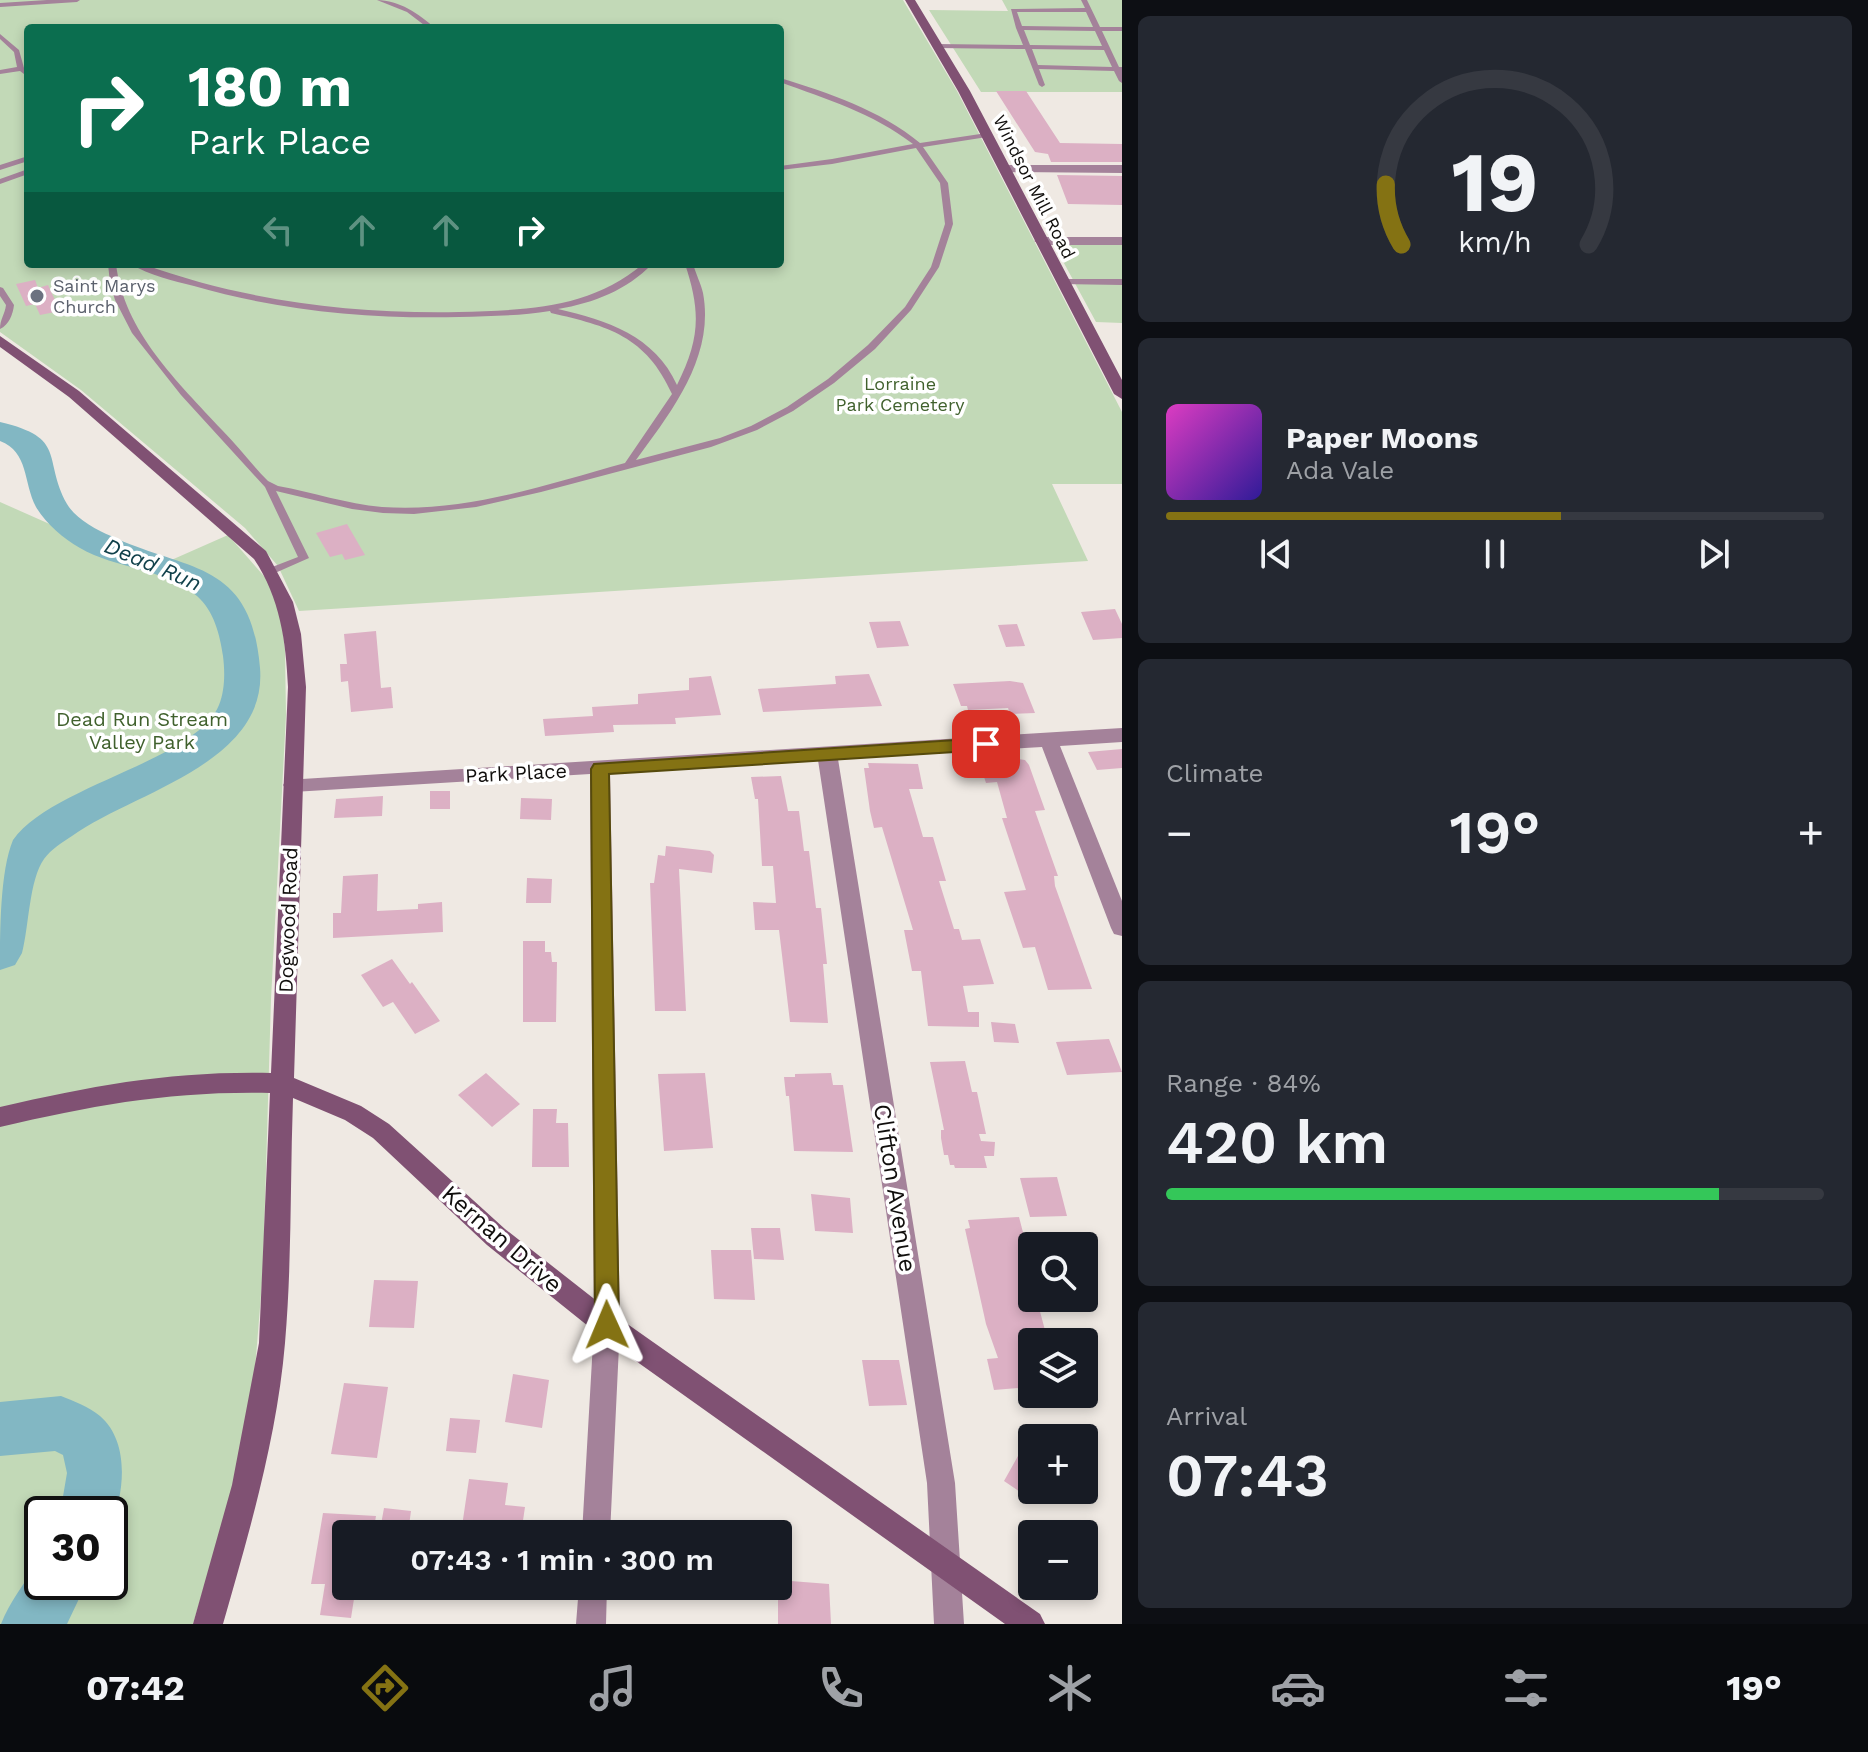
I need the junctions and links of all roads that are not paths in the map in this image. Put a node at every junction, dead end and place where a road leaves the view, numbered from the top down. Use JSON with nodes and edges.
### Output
{"nodes":[{"id":1,"x":77,"y":0,"type":"edge"},
{"id":2,"x":380,"y":0,"type":"edge"},
{"id":3,"x":910,"y":0,"type":"edge"},
{"id":4,"x":1084,"y":0,"type":"edge"},
{"id":5,"x":0,"y":5,"type":"edge"},
{"id":6,"x":1089,"y":10,"type":"junction"},
{"id":7,"x":427,"y":24,"type":"edge"},
{"id":8,"x":1019,"y":28,"type":"junction"},
{"id":9,"x":1097,"y":29,"type":"junction"},
{"id":10,"x":1122,"y":29,"type":"edge"},
{"id":11,"x":0,"y":36,"type":"edge"},
{"id":12,"x":937,"y":46,"type":"junction"},
{"id":13,"x":1028,"y":48,"type":"junction"},
{"id":14,"x":1106,"y":48,"type":"junction"},
{"id":15,"x":1035,"y":67,"type":"junction"},
{"id":16,"x":1119,"y":68,"type":"edge"},
{"id":17,"x":0,"y":72,"type":"edge"},
{"id":18,"x":24,"y":72,"type":"edge"},
{"id":19,"x":1122,"y":81,"type":"edge"},
{"id":20,"x":784,"y":82,"type":"edge"},
{"id":21,"x":1042,"y":85,"type":"dead end"},
{"id":22,"x":987,"y":135,"type":"junction"},
{"id":23,"x":918,"y":145,"type":"junction"},
{"id":24,"x":24,"y":159,"type":"edge"},
{"id":25,"x":0,"y":168,"type":"edge"},
{"id":26,"x":784,"y":168,"type":"edge"},
{"id":27,"x":1005,"y":169,"type":"junction"},
{"id":28,"x":1122,"y":169,"type":"edge"},
{"id":29,"x":24,"y":173,"type":"edge"},
{"id":30,"x":0,"y":182,"type":"edge"},
{"id":31,"x":1041,"y":241,"type":"junction"},
{"id":32,"x":1122,"y":241,"type":"edge"},
{"id":33,"x":113,"y":268,"type":"edge"},
{"id":34,"x":148,"y":268,"type":"edge"},
{"id":35,"x":642,"y":268,"type":"edge"},
{"id":36,"x":691,"y":268,"type":"edge"},
{"id":37,"x":1063,"y":282,"type":"junction"},
{"id":38,"x":1122,"y":282,"type":"edge"},
{"id":39,"x":0,"y":290,"type":"edge"},
{"id":40,"x":547,"y":310,"type":"junction"},
{"id":41,"x":0,"y":326,"type":"edge"},
{"id":42,"x":0,"y":340,"type":"edge"},
{"id":43,"x":1122,"y":394,"type":"edge"},
{"id":44,"x":677,"y":396,"type":"junction"},
{"id":45,"x":628,"y":465,"type":"junction"},
{"id":46,"x":269,"y":486,"type":"junction"},
{"id":47,"x":271,"y":571,"type":"junction"},
{"id":48,"x":1122,"y":735,"type":"edge"},
{"id":49,"x":1049,"y":741,"type":"junction"},
{"id":50,"x":827,"y":753,"type":"junction"},
{"id":51,"x":600,"y":769,"type":"junction"},
{"id":52,"x":293,"y":785,"type":"junction"},
{"id":53,"x":1122,"y":928,"type":"edge"},
{"id":54,"x":281,"y":1083,"type":"junction"},
{"id":55,"x":0,"y":1117,"type":"edge"},
{"id":56,"x":607,"y":1325,"type":"junction"},
{"id":57,"x":597,"y":1520,"type":"edge"},
{"id":58,"x":943,"y":1563,"type":"junction"},
{"id":59,"x":592,"y":1600,"type":"edge"},
{"id":60,"x":208,"y":1624,"type":"edge"},
{"id":61,"x":591,"y":1624,"type":"edge"},
{"id":62,"x":949,"y":1624,"type":"edge"},
{"id":63,"x":1030,"y":1624,"type":"edge"}],
"edges":[{"from":1,"to":5,"type":"lane"},
{"from":2,"to":7,"type":"lane"},
{"from":3,"to":12,"type":"main road","name":"Windsor Mill Road"},
{"from":4,"to":6,"type":"lane"},
{"from":6,"to":8,"type":"lane"},
{"from":6,"to":9,"type":"lane"},
{"from":8,"to":9,"type":"lane"},
{"from":8,"to":13,"type":"lane"},
{"from":9,"to":10,"type":"lane"},
{"from":9,"to":14,"type":"lane"},
{"from":11,"to":18,"type":"lane"},
{"from":12,"to":13,"type":"lane"},
{"from":12,"to":22,"type":"main road","name":"Windsor Mill Road"},
{"from":13,"to":14,"type":"lane"},
{"from":13,"to":15,"type":"lane"},
{"from":14,"to":16,"type":"lane"},
{"from":15,"to":16,"type":"lane"},
{"from":15,"to":21,"type":"lane"},
{"from":16,"to":19,"type":"lane"},
{"from":17,"to":18,"type":"lane"},
{"from":20,"to":23,"type":"lane"},
{"from":22,"to":23,"type":"lane"},
{"from":22,"to":27,"type":"main road","name":"Windsor Mill Road"},
{"from":23,"to":26,"type":"lane"},
{"from":23,"to":45,"type":"lane"},
{"from":24,"to":25,"type":"lane"},
{"from":27,"to":28,"type":"street"},
{"from":27,"to":31,"type":"main road","name":"Windsor Mill Road"},
{"from":29,"to":30,"type":"lane"},
{"from":31,"to":32,"type":"street"},
{"from":31,"to":37,"type":"main road","name":"Windsor Mill Road"},
{"from":33,"to":46,"type":"lane"},
{"from":34,"to":40,"type":"lane"},
{"from":35,"to":40,"type":"lane"},
{"from":36,"to":44,"type":"lane"},
{"from":37,"to":38,"type":"lane"},
{"from":37,"to":43,"type":"main road","name":"Windsor Mill Road"},
{"from":39,"to":41,"type":"lane"},
{"from":40,"to":44,"type":"lane"},
{"from":42,"to":47,"type":"main road","name":"Dogwood Road"},
{"from":44,"to":45,"type":"lane"},
{"from":45,"to":46,"type":"lane"},
{"from":46,"to":47,"type":"lane"},
{"from":47,"to":52,"type":"main road","name":"Dogwood Road"},
{"from":48,"to":49,"type":"street","name":"Park Place"},
{"from":49,"to":50,"type":"street","name":"Park Place"},
{"from":49,"to":53,"type":"street"},
{"from":50,"to":51,"type":"street","name":"Park Place"},
{"from":50,"to":58,"type":"street","name":"Clifton Avenue"},
{"from":51,"to":52,"type":"street","name":"Park Place"},
{"from":51,"to":56,"type":"street"},
{"from":52,"to":54,"type":"main road","name":"Dogwood Road"},
{"from":54,"to":55,"type":"main road","name":"Kernan Drive"},
{"from":54,"to":56,"type":"main road","name":"Kernan Drive"},
{"from":54,"to":60,"type":"main road","name":"Dogwood Road"},
{"from":56,"to":57,"type":"street"},
{"from":56,"to":58,"type":"main road","name":"Kernan Drive"},
{"from":58,"to":62,"type":"street","name":"Clifton Avenue"},
{"from":58,"to":63,"type":"main road","name":"Kernan Drive"},
{"from":59,"to":61,"type":"street"}]}
